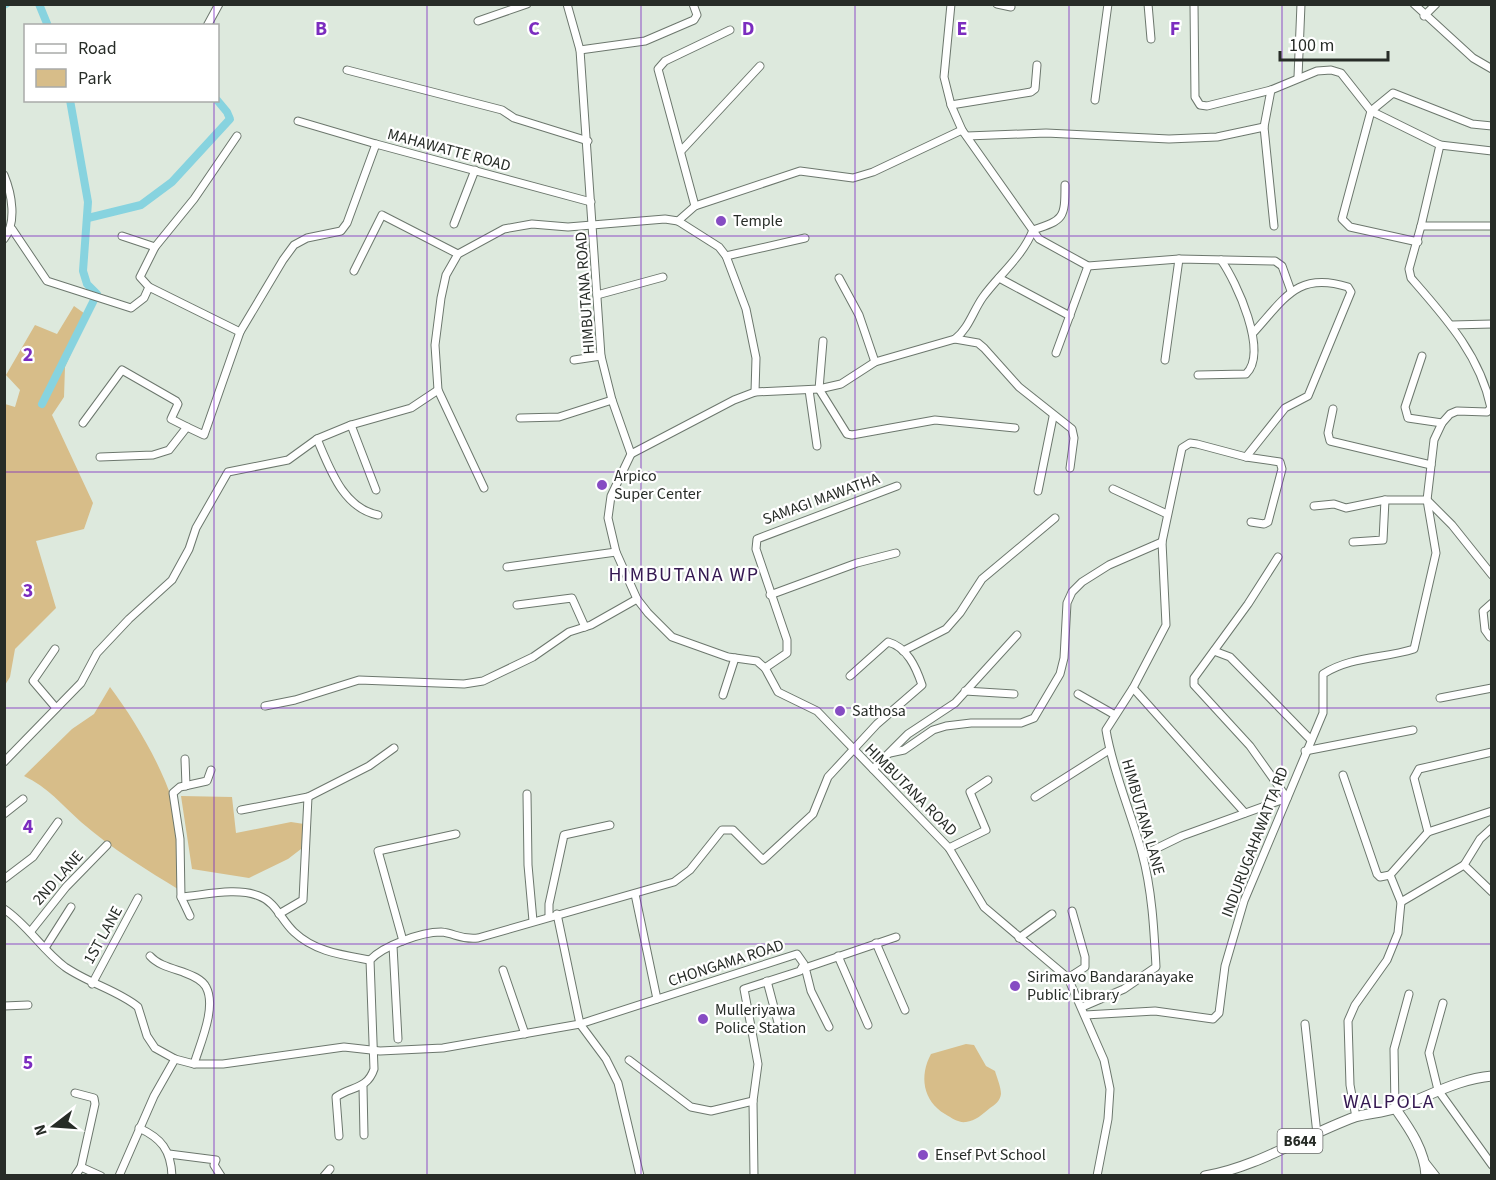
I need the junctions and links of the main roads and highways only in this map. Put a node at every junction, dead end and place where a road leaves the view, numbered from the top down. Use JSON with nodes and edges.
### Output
{"nodes":[{"id":1,"x":1491,"y":1076,"type":"edge"},
{"id":2,"x":1395,"y":1108,"type":"junction"},
{"id":3,"x":1205,"y":1176,"type":"edge"},
{"id":4,"x":1426,"y":1176,"type":"edge"}],
"edges":[{"from":1,"to":2,"type":"main road","number":"B644"},
{"from":2,"to":3,"type":"main road","number":"B644"},
{"from":2,"to":4,"type":"main road"}]}
